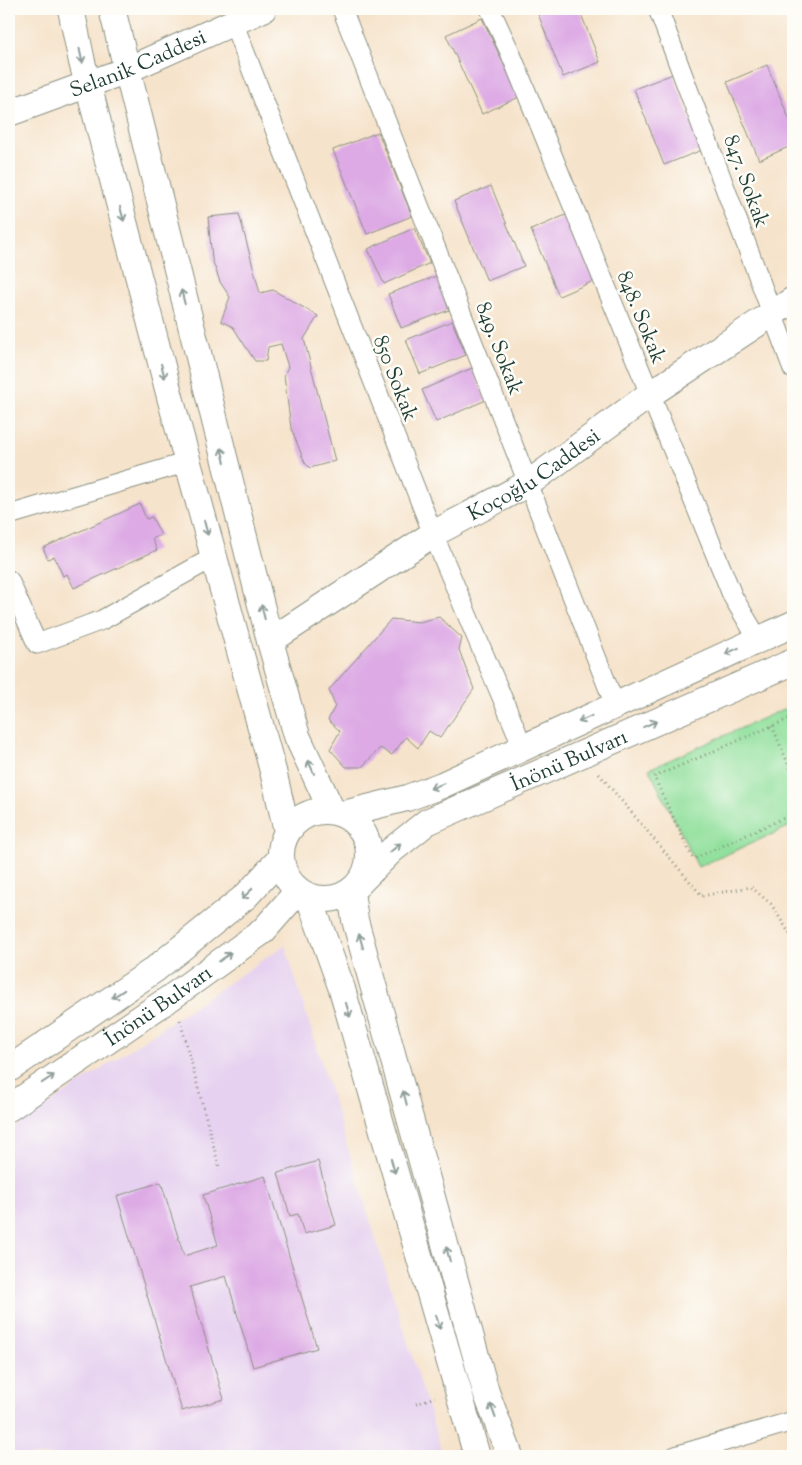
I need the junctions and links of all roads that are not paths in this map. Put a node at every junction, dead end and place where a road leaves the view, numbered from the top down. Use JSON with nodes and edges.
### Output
{"nodes":[{"id":1,"x":71,"y":9,"type":"edge"},
{"id":2,"x":112,"y":9,"type":"edge"},
{"id":3,"x":263,"y":9,"type":"edge"},
{"id":4,"x":342,"y":9,"type":"edge"},
{"id":5,"x":490,"y":9,"type":"edge"},
{"id":6,"x":658,"y":9,"type":"edge"},
{"id":7,"x":233,"y":22,"type":"junction"},
{"id":8,"x":127,"y":70,"type":"junction"},
{"id":9,"x":88,"y":84,"type":"junction"},
{"id":10,"x":9,"y":113,"type":"edge"},
{"id":11,"x":783,"y":307,"type":"edge"},
{"id":12,"x":793,"y":369,"type":"edge"},
{"id":13,"x":649,"y":395,"type":"junction"},
{"id":14,"x":188,"y":462,"type":"junction"},
{"id":15,"x":529,"y":483,"type":"junction"},
{"id":16,"x":9,"y":515,"type":"edge"},
{"id":17,"x":433,"y":534,"type":"junction"},
{"id":18,"x":214,"y":557,"type":"junction"},
{"id":19,"x":9,"y":580,"type":"edge"},
{"id":20,"x":793,"y":624,"type":"edge"},
{"id":21,"x":758,"y":639,"type":"junction"},
{"id":22,"x":270,"y":642,"type":"junction"},
{"id":23,"x":793,"y":662,"type":"edge"},
{"id":24,"x":615,"y":705,"type":"junction"},
{"id":25,"x":523,"y":747,"type":"junction"},
{"id":26,"x":338,"y":813,"type":"junction"},
{"id":27,"x":287,"y":832,"type":"junction"},
{"id":28,"x":280,"y":859,"type":"junction"},
{"id":29,"x":355,"y":887,"type":"junction"},
{"id":30,"x":304,"y":894,"type":"junction"},
{"id":31,"x":9,"y":1069,"type":"edge"},
{"id":32,"x":9,"y":1108,"type":"edge"},
{"id":33,"x":793,"y":1421,"type":"edge"},
{"id":34,"x":477,"y":1456,"type":"edge"},
{"id":35,"x":510,"y":1456,"type":"edge"},
{"id":36,"x":675,"y":1456,"type":"edge"}],
"edges":[{"from":1,"to":9,"type":"main road","one_way":true},
{"from":2,"to":8,"type":"main road"},
{"from":3,"to":7,"type":"main road","name":"Selanik Caddesi"},
{"from":4,"to":15,"type":"street","name":"849. Sokak"},
{"from":5,"to":13,"type":"street","name":"848. Sokak"},
{"from":6,"to":11,"type":"street","name":"847. Sokak"},
{"from":7,"to":8,"type":"main road","name":"Selanik Caddesi"},
{"from":7,"to":17,"type":"street","name":"850 Sokak"},
{"from":8,"to":9,"type":"main road","name":"Selanik Caddesi"},
{"from":22,"to":8,"type":"main road","one_way":true},
{"from":9,"to":10,"type":"main road","name":"Selanik Caddesi"},
{"from":9,"to":14,"type":"main road","one_way":true},
{"from":11,"to":12,"type":"street","name":"847. Sokak"},
{"from":11,"to":13,"type":"main road","name":"Koçoğlu Caddesi"},
{"from":13,"to":15,"type":"main road","name":"Koçoğlu Caddesi"},
{"from":13,"to":21,"type":"street","name":"848. Sokak"},
{"from":14,"to":16,"type":"street"},
{"from":14,"to":18,"type":"main road","one_way":true},
{"from":15,"to":17,"type":"main road","name":"Koçoğlu Caddesi"},
{"from":15,"to":24,"type":"street","name":"849. Sokak"},
{"from":17,"to":22,"type":"main road","name":"Koçoğlu Caddesi"},
{"from":17,"to":25,"type":"street","name":"850 Sokak"},
{"from":18,"to":19,"type":"street"},
{"from":18,"to":27,"type":"main road"},
{"from":20,"to":21,"type":"main road","name":"İnönü Bulvarı"},
{"from":21,"to":24,"type":"main road","name":"İnönü Bulvarı","one_way":true},
{"from":26,"to":22,"type":"main road","one_way":true},
{"from":29,"to":23,"type":"main road","name":"İnönü Bulvarı","one_way":true},
{"from":24,"to":25,"type":"main road","name":"İnönü Bulvarı","one_way":true},
{"from":25,"to":26,"type":"main road","name":"İnönü Bulvarı","one_way":true},
{"from":26,"to":27,"type":"main road"},
{"from":26,"to":29,"type":"main road"},
{"from":27,"to":28,"type":"main road"},
{"from":28,"to":30,"type":"main road"},
{"from":28,"to":31,"type":"main road","name":"İnönü Bulvarı","one_way":true},
{"from":29,"to":30,"type":"main road"},
{"from":35,"to":29,"type":"main road","one_way":true},
{"from":32,"to":30,"type":"main road","name":"İnönü Bulvarı","one_way":true},
{"from":30,"to":34,"type":"main road","one_way":true},
{"from":33,"to":36,"type":"street"}]}
